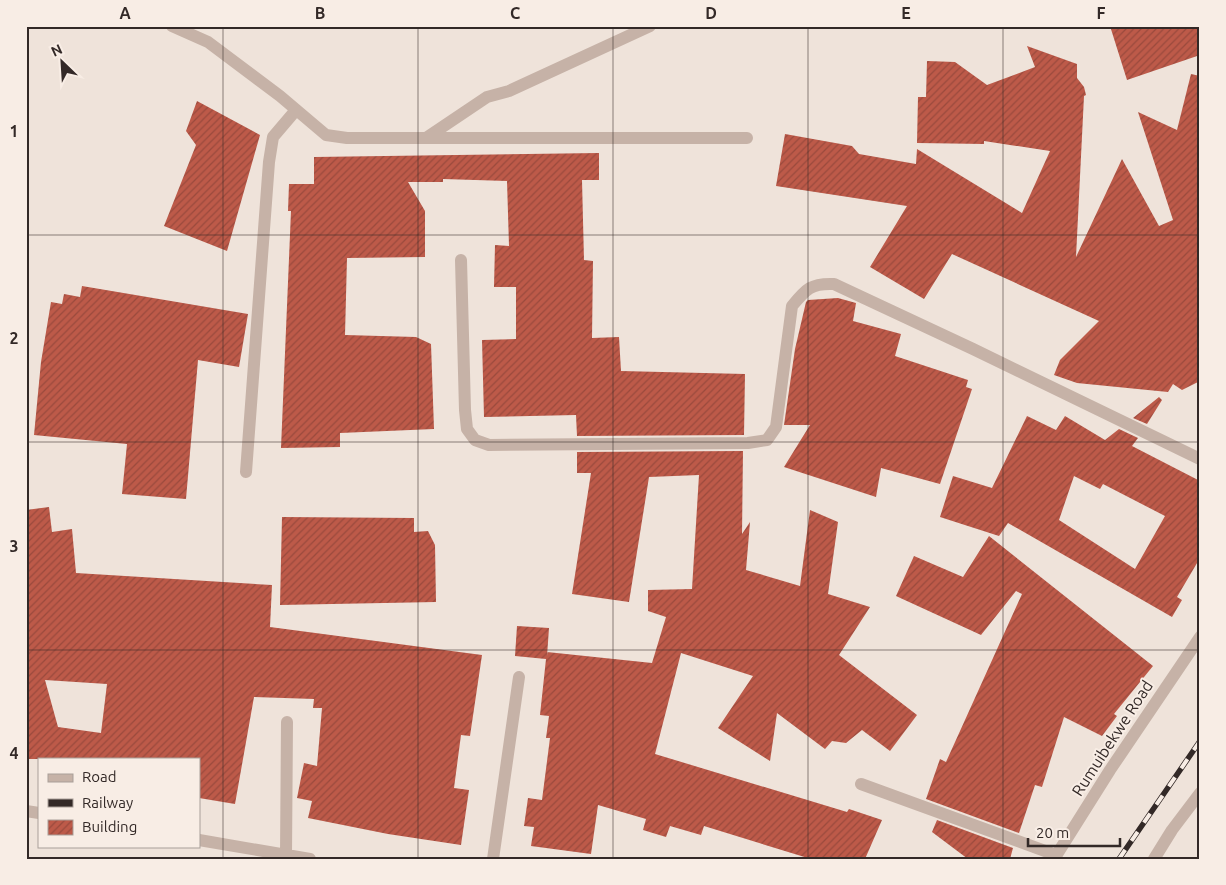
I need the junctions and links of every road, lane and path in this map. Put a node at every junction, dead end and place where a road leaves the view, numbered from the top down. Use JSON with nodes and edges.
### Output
{"nodes":[{"id":1,"x":172,"y":26,"type":"edge"},
{"id":2,"x":650,"y":26,"type":"edge"},
{"id":3,"x":296,"y":110,"type":"junction"},
{"id":4,"x":426,"y":138,"type":"junction"},
{"id":5,"x":747,"y":138,"type":"dead end"},
{"id":6,"x":462,"y":260,"type":"dead end"},
{"id":7,"x":1200,"y":459,"type":"edge"},
{"id":8,"x":246,"y":472,"type":"dead end"},
{"id":9,"x":1200,"y":637,"type":"edge"},
{"id":10,"x":519,"y":677,"type":"dead end"},
{"id":11,"x":288,"y":722,"type":"dead end"},
{"id":12,"x":860,"y":784,"type":"dead end"},
{"id":13,"x":1200,"y":793,"type":"edge"},
{"id":14,"x":200,"y":840,"type":"edge"},
{"id":15,"x":286,"y":855,"type":"junction"},
{"id":16,"x":1055,"y":857,"type":"edge"},
{"id":17,"x":310,"y":859,"type":"edge"},
{"id":18,"x":493,"y":859,"type":"edge"},
{"id":19,"x":1154,"y":859,"type":"edge"}],
"edges":[{"from":1,"to":3,"type":"street"},
{"from":2,"to":4,"type":"street"},
{"from":3,"to":4,"type":"street"},
{"from":3,"to":8,"type":"street"},
{"from":4,"to":5,"type":"street"},
{"from":6,"to":7,"type":"street"},
{"from":9,"to":16,"type":"street","name":"Rumuibekwe Road"},
{"from":10,"to":18,"type":"street"},
{"from":11,"to":15,"type":"street"},
{"from":12,"to":16,"type":"street"},
{"from":13,"to":19,"type":"street"},
{"from":14,"to":15,"type":"street"},
{"from":15,"to":17,"type":"street"}]}
